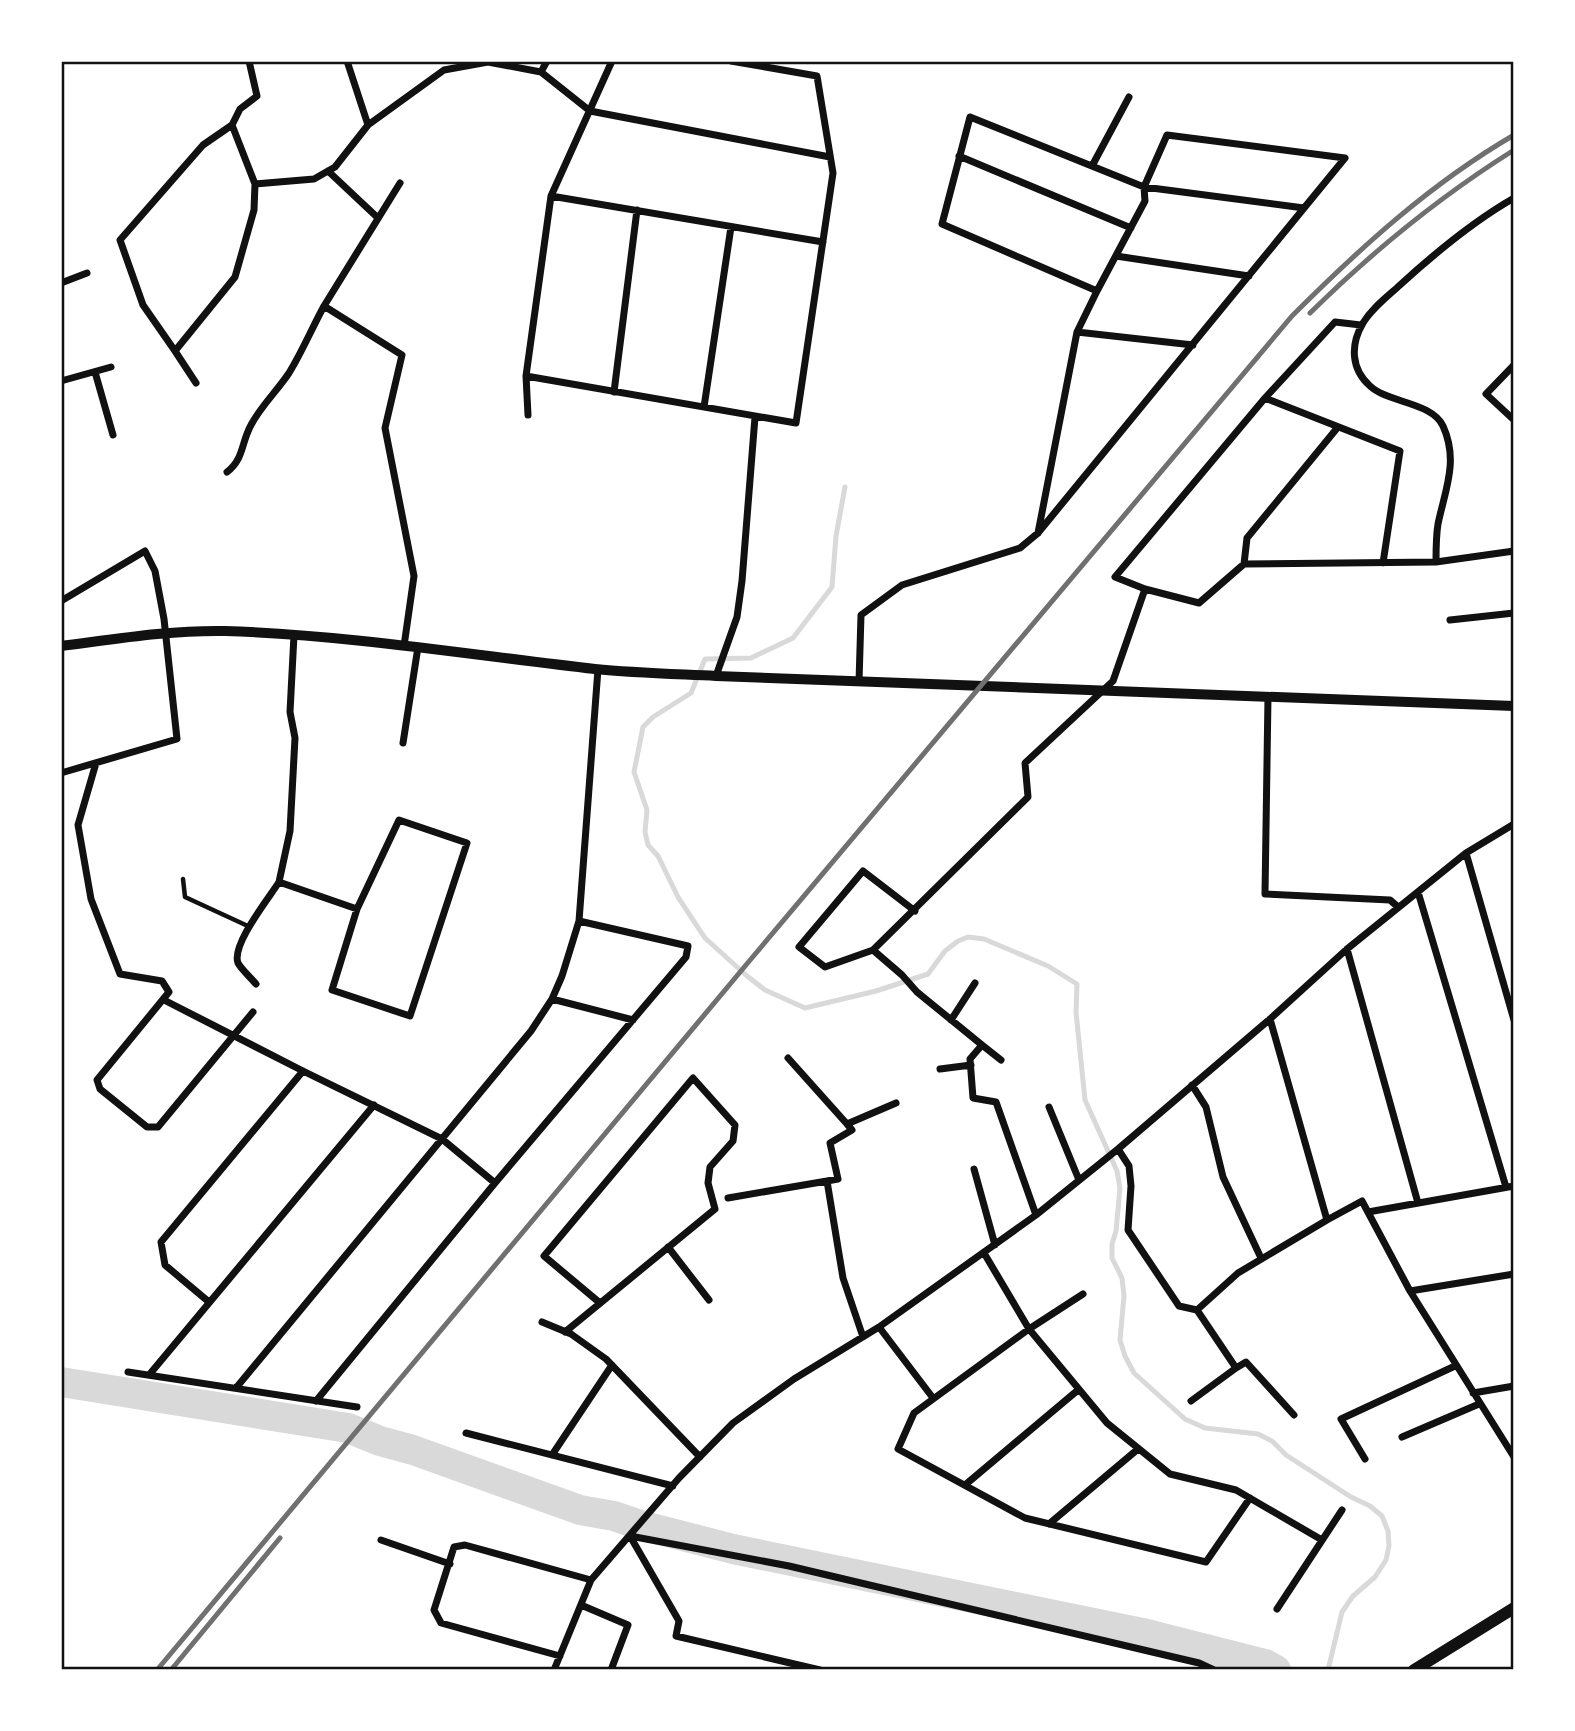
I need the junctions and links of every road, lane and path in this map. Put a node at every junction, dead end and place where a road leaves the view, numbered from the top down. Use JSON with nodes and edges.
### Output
{"nodes":[{"id":1,"x":248,"y":61,"type":"edge"},
{"id":2,"x":347,"y":61,"type":"edge"},
{"id":3,"x":440,"y":61,"type":"edge"},
{"id":4,"x":547,"y":61,"type":"edge"},
{"id":5,"x":611,"y":61,"type":"edge"},
{"id":6,"x":731,"y":61,"type":"edge"},
{"id":7,"x":444,"y":70,"type":"junction"},
{"id":8,"x":541,"y":72,"type":"junction"},
{"id":9,"x":1129,"y":97,"type":"dead end"},
{"id":10,"x":590,"y":111,"type":"junction"},
{"id":11,"x":368,"y":124,"type":"junction"},
{"id":12,"x":232,"y":125,"type":"junction"},
{"id":13,"x":959,"y":156,"type":"junction"},
{"id":14,"x":830,"y":158,"type":"junction"},
{"id":15,"x":1091,"y":166,"type":"junction"},
{"id":16,"x":328,"y":171,"type":"junction"},
{"id":17,"x":400,"y":183,"type":"dead end"},
{"id":18,"x":255,"y":184,"type":"junction"},
{"id":19,"x":1144,"y":187,"type":"junction"},
{"id":20,"x":551,"y":195,"type":"junction"},
{"id":21,"x":1514,"y":198,"type":"edge"},
{"id":22,"x":1304,"y":208,"type":"junction"},
{"id":23,"x":637,"y":210,"type":"junction"},
{"id":24,"x":378,"y":218,"type":"junction"},
{"id":25,"x":731,"y":226,"type":"junction"},
{"id":26,"x":1131,"y":228,"type":"junction"},
{"id":27,"x":823,"y":242,"type":"junction"},
{"id":28,"x":1116,"y":256,"type":"junction"},
{"id":29,"x":87,"y":273,"type":"dead end"},
{"id":30,"x":1249,"y":276,"type":"junction"},
{"id":31,"x":61,"y":283,"type":"edge"},
{"id":32,"x":1097,"y":290,"type":"junction"},
{"id":33,"x":324,"y":306,"type":"junction"},
{"id":34,"x":1361,"y":325,"type":"junction"},
{"id":35,"x":1077,"y":332,"type":"junction"},
{"id":36,"x":1193,"y":345,"type":"junction"},
{"id":37,"x":175,"y":351,"type":"junction"},
{"id":38,"x":1514,"y":365,"type":"edge"},
{"id":39,"x":111,"y":367,"type":"dead end"},
{"id":40,"x":95,"y":372,"type":"junction"},
{"id":41,"x":526,"y":376,"type":"junction"},
{"id":42,"x":61,"y":381,"type":"edge"},
{"id":43,"x":196,"y":383,"type":"dead end"},
{"id":44,"x":614,"y":392,"type":"junction"},
{"id":45,"x":1265,"y":398,"type":"junction"},
{"id":46,"x":704,"y":407,"type":"junction"},
{"id":47,"x":528,"y":415,"type":"dead end"},
{"id":48,"x":755,"y":417,"type":"junction"},
{"id":49,"x":1514,"y":419,"type":"edge"},
{"id":50,"x":1338,"y":427,"type":"junction"},
{"id":51,"x":113,"y":435,"type":"dead end"},
{"id":52,"x":227,"y":472,"type":"dead end"},
{"id":53,"x":1038,"y":533,"type":"junction"},
{"id":54,"x":1514,"y":551,"type":"edge"},
{"id":55,"x":1436,"y":562,"type":"junction"},
{"id":56,"x":1383,"y":563,"type":"junction"},
{"id":57,"x":1244,"y":564,"type":"junction"},
{"id":58,"x":1145,"y":589,"type":"junction"},
{"id":59,"x":61,"y":601,"type":"edge"},
{"id":60,"x":1514,"y":613,"type":"edge"},
{"id":61,"x":1450,"y":620,"type":"dead end"},
{"id":62,"x":164,"y":633,"type":"junction"},
{"id":63,"x":294,"y":635,"type":"junction"},
{"id":64,"x":61,"y":646,"type":"edge"},
{"id":65,"x":404,"y":646,"type":"junction"},
{"id":66,"x":418,"y":647,"type":"junction"},
{"id":67,"x":598,"y":669,"type":"junction"},
{"id":68,"x":716,"y":676,"type":"junction"},
{"id":69,"x":859,"y":681,"type":"junction"},
{"id":70,"x":1103,"y":692,"type":"junction"},
{"id":71,"x":1268,"y":697,"type":"junction"},
{"id":72,"x":1514,"y":706,"type":"edge"},
{"id":73,"x":403,"y":743,"type":"dead end"},
{"id":74,"x":96,"y":764,"type":"junction"},
{"id":75,"x":61,"y":773,"type":"edge"},
{"id":76,"x":1514,"y":824,"type":"edge"},
{"id":77,"x":1466,"y":853,"type":"junction"},
{"id":78,"x":183,"y":879,"type":"dead end"},
{"id":79,"x":279,"y":881,"type":"junction"},
{"id":80,"x":1418,"y":892,"type":"junction"},
{"id":81,"x":1398,"y":907,"type":"junction"},
{"id":82,"x":358,"y":909,"type":"junction"},
{"id":83,"x":915,"y":911,"type":"junction"},
{"id":84,"x":579,"y":921,"type":"junction"},
{"id":85,"x":250,"y":928,"type":"junction"},
{"id":86,"x":1347,"y":949,"type":"junction"},
{"id":87,"x":873,"y":950,"type":"junction"},
{"id":88,"x":975,"y":982,"type":"dead end"},
{"id":89,"x":256,"y":984,"type":"dead end"},
{"id":90,"x":552,"y":999,"type":"junction"},
{"id":91,"x":163,"y":1000,"type":"junction"},
{"id":92,"x":253,"y":1012,"type":"dead end"},
{"id":93,"x":1270,"y":1019,"type":"junction"},
{"id":94,"x":633,"y":1020,"type":"junction"},
{"id":95,"x":951,"y":1020,"type":"junction"},
{"id":96,"x":1514,"y":1020,"type":"edge"},
{"id":97,"x":235,"y":1036,"type":"junction"},
{"id":98,"x":982,"y":1045,"type":"junction"},
{"id":99,"x":788,"y":1058,"type":"dead end"},
{"id":100,"x":1001,"y":1060,"type":"dead end"},
{"id":101,"x":971,"y":1065,"type":"junction"},
{"id":102,"x":940,"y":1069,"type":"dead end"},
{"id":103,"x":303,"y":1071,"type":"junction"},
{"id":104,"x":1192,"y":1086,"type":"junction"},
{"id":105,"x":896,"y":1103,"type":"dead end"},
{"id":106,"x":374,"y":1105,"type":"junction"},
{"id":107,"x":1049,"y":1107,"type":"dead end"},
{"id":108,"x":847,"y":1124,"type":"junction"},
{"id":109,"x":442,"y":1139,"type":"junction"},
{"id":110,"x":1118,"y":1149,"type":"junction"},
{"id":111,"x":974,"y":1169,"type":"dead end"},
{"id":112,"x":827,"y":1181,"type":"junction"},
{"id":113,"x":1079,"y":1181,"type":"junction"},
{"id":114,"x":495,"y":1183,"type":"junction"},
{"id":115,"x":1510,"y":1186,"type":"edge"},
{"id":116,"x":728,"y":1198,"type":"dead end"},
{"id":117,"x":1418,"y":1203,"type":"junction"},
{"id":118,"x":1368,"y":1212,"type":"junction"},
{"id":119,"x":1035,"y":1215,"type":"junction"},
{"id":120,"x":1328,"y":1220,"type":"junction"},
{"id":121,"x":995,"y":1245,"type":"junction"},
{"id":122,"x":668,"y":1247,"type":"junction"},
{"id":123,"x":984,"y":1253,"type":"junction"},
{"id":124,"x":1261,"y":1258,"type":"junction"},
{"id":125,"x":1514,"y":1274,"type":"edge"},
{"id":126,"x":1410,"y":1292,"type":"junction"},
{"id":127,"x":1083,"y":1294,"type":"dead end"},
{"id":128,"x":709,"y":1300,"type":"dead end"},
{"id":129,"x":209,"y":1302,"type":"junction"},
{"id":130,"x":600,"y":1303,"type":"junction"},
{"id":131,"x":1197,"y":1311,"type":"junction"},
{"id":132,"x":542,"y":1322,"type":"dead end"},
{"id":133,"x":879,"y":1327,"type":"junction"},
{"id":134,"x":1029,"y":1329,"type":"junction"},
{"id":135,"x":565,"y":1332,"type":"junction"},
{"id":136,"x":863,"y":1337,"type":"junction"},
{"id":137,"x":612,"y":1365,"type":"junction"},
{"id":138,"x":1455,"y":1366,"type":"junction"},
{"id":139,"x":1236,"y":1368,"type":"junction"},
{"id":140,"x":128,"y":1372,"type":"dead end"},
{"id":141,"x":149,"y":1375,"type":"junction"},
{"id":142,"x":1514,"y":1386,"type":"edge"},
{"id":143,"x":236,"y":1388,"type":"junction"},
{"id":144,"x":1078,"y":1390,"type":"junction"},
{"id":145,"x":1472,"y":1393,"type":"junction"},
{"id":146,"x":933,"y":1398,"type":"junction"},
{"id":147,"x":316,"y":1401,"type":"junction"},
{"id":148,"x":1191,"y":1401,"type":"dead end"},
{"id":149,"x":1479,"y":1404,"type":"junction"},
{"id":150,"x":357,"y":1407,"type":"dead end"},
{"id":151,"x":1294,"y":1415,"type":"dead end"},
{"id":152,"x":466,"y":1433,"type":"dead end"},
{"id":153,"x":1402,"y":1437,"type":"dead end"},
{"id":154,"x":1138,"y":1449,"type":"junction"},
{"id":155,"x":552,"y":1455,"type":"junction"},
{"id":156,"x":700,"y":1457,"type":"junction"},
{"id":157,"x":1514,"y":1457,"type":"edge"},
{"id":158,"x":1366,"y":1459,"type":"dead end"},
{"id":159,"x":965,"y":1485,"type":"junction"},
{"id":160,"x":673,"y":1486,"type":"junction"},
{"id":161,"x":1250,"y":1498,"type":"junction"},
{"id":162,"x":1342,"y":1510,"type":"dead end"},
{"id":163,"x":1049,"y":1524,"type":"junction"},
{"id":164,"x":630,"y":1536,"type":"junction"},
{"id":165,"x":381,"y":1540,"type":"dead end"},
{"id":166,"x":1322,"y":1540,"type":"junction"},
{"id":167,"x":450,"y":1564,"type":"junction"},
{"id":168,"x":592,"y":1580,"type":"junction"},
{"id":169,"x":581,"y":1605,"type":"junction"},
{"id":170,"x":1514,"y":1608,"type":"edge"},
{"id":171,"x":1277,"y":1609,"type":"dead end"},
{"id":172,"x":560,"y":1656,"type":"junction"},
{"id":173,"x":554,"y":1670,"type":"edge"},
{"id":174,"x":611,"y":1670,"type":"edge"},
{"id":175,"x":820,"y":1670,"type":"edge"},
{"id":176,"x":1214,"y":1670,"type":"edge"},
{"id":177,"x":1414,"y":1670,"type":"edge"}],
"edges":[{"from":1,"to":12,"type":"street"},
{"from":2,"to":11,"type":"street"},
{"from":3,"to":7,"type":"street"},
{"from":4,"to":8,"type":"street"},
{"from":5,"to":10,"type":"street"},
{"from":6,"to":14,"type":"street"},
{"from":7,"to":8,"type":"street"},
{"from":7,"to":11,"type":"street"},
{"from":8,"to":10,"type":"street"},
{"from":9,"to":15,"type":"street"},
{"from":10,"to":14,"type":"street"},
{"from":10,"to":20,"type":"street"},
{"from":11,"to":16,"type":"street"},
{"from":12,"to":18,"type":"street"},
{"from":12,"to":37,"type":"street"},
{"from":13,"to":15,"type":"street"},
{"from":13,"to":26,"type":"street"},
{"from":13,"to":32,"type":"street"},
{"from":14,"to":27,"type":"street"},
{"from":15,"to":19,"type":"street"},
{"from":16,"to":18,"type":"street"},
{"from":16,"to":24,"type":"street"},
{"from":17,"to":24,"type":"street"},
{"from":18,"to":37,"type":"street"},
{"from":19,"to":22,"type":"street"},
{"from":19,"to":22,"type":"street"},
{"from":19,"to":26,"type":"street"},
{"from":20,"to":23,"type":"street"},
{"from":20,"to":41,"type":"street"},
{"from":21,"to":34,"type":"street"},
{"from":22,"to":30,"type":"street"},
{"from":23,"to":25,"type":"street"},
{"from":23,"to":44,"type":"street"},
{"from":24,"to":33,"type":"street"},
{"from":25,"to":27,"type":"street"},
{"from":25,"to":46,"type":"street"},
{"from":26,"to":28,"type":"street"},
{"from":27,"to":48,"type":"street"},
{"from":28,"to":30,"type":"street"},
{"from":28,"to":32,"type":"street"},
{"from":29,"to":31,"type":"street"},
{"from":30,"to":36,"type":"street"},
{"from":32,"to":35,"type":"street"},
{"from":33,"to":52,"type":"street"},
{"from":33,"to":65,"type":"street"},
{"from":34,"to":45,"type":"street"},
{"from":34,"to":55,"type":"street"},
{"from":35,"to":36,"type":"street"},
{"from":35,"to":53,"type":"street"},
{"from":36,"to":53,"type":"street"},
{"from":37,"to":43,"type":"street"},
{"from":38,"to":49,"type":"street"},
{"from":39,"to":40,"type":"street"},
{"from":40,"to":42,"type":"street"},
{"from":40,"to":51,"type":"street"},
{"from":41,"to":44,"type":"street"},
{"from":41,"to":47,"type":"street"},
{"from":44,"to":46,"type":"street"},
{"from":45,"to":50,"type":"street"},
{"from":45,"to":58,"type":"street"},
{"from":46,"to":48,"type":"street"},
{"from":48,"to":68,"type":"street"},
{"from":50,"to":56,"type":"street"},
{"from":50,"to":57,"type":"street"},
{"from":53,"to":69,"type":"street"},
{"from":54,"to":55,"type":"street"},
{"from":55,"to":56,"type":"street"},
{"from":56,"to":57,"type":"street"},
{"from":57,"to":58,"type":"street"},
{"from":58,"to":70,"type":"street"},
{"from":59,"to":62,"type":"street"},
{"from":60,"to":61,"type":"street"},
{"from":62,"to":63,"type":"street"},
{"from":62,"to":64,"type":"street"},
{"from":62,"to":74,"type":"street"},
{"from":63,"to":65,"type":"street"},
{"from":63,"to":79,"type":"street"},
{"from":65,"to":66,"type":"street"},
{"from":66,"to":67,"type":"street"},
{"from":66,"to":73,"type":"street"},
{"from":67,"to":68,"type":"street"},
{"from":67,"to":84,"type":"street"},
{"from":68,"to":69,"type":"street"},
{"from":69,"to":70,"type":"street"},
{"from":70,"to":71,"type":"street"},
{"from":70,"to":83,"type":"street"},
{"from":71,"to":72,"type":"street"},
{"from":71,"to":81,"type":"street"},
{"from":74,"to":75,"type":"street"},
{"from":74,"to":91,"type":"street"},
{"from":76,"to":77,"type":"street"},
{"from":77,"to":80,"type":"street"},
{"from":77,"to":96,"type":"street"},
{"from":78,"to":85,"type":"lane"},
{"from":79,"to":82,"type":"street"},
{"from":79,"to":85,"type":"street"},
{"from":80,"to":81,"type":"street"},
{"from":80,"to":115,"type":"street"},
{"from":81,"to":86,"type":"street"},
{"from":82,"to":82,"type":"street"},
{"from":83,"to":87,"type":"street"},
{"from":83,"to":87,"type":"street"},
{"from":84,"to":90,"type":"street"},
{"from":84,"to":94,"type":"street"},
{"from":85,"to":89,"type":"street"},
{"from":86,"to":93,"type":"street"},
{"from":86,"to":117,"type":"street"},
{"from":87,"to":95,"type":"street"},
{"from":88,"to":95,"type":"street"},
{"from":90,"to":94,"type":"street"},
{"from":90,"to":109,"type":"street"},
{"from":91,"to":97,"type":"street"},
{"from":91,"to":97,"type":"street"},
{"from":92,"to":97,"type":"street"},
{"from":93,"to":104,"type":"street"},
{"from":93,"to":120,"type":"street"},
{"from":94,"to":114,"type":"street"},
{"from":95,"to":98,"type":"street"},
{"from":97,"to":103,"type":"street"},
{"from":98,"to":100,"type":"street"},
{"from":98,"to":101,"type":"street"},
{"from":99,"to":108,"type":"street"},
{"from":101,"to":102,"type":"street"},
{"from":101,"to":119,"type":"street"},
{"from":103,"to":106,"type":"street"},
{"from":103,"to":129,"type":"street"},
{"from":104,"to":110,"type":"street"},
{"from":104,"to":124,"type":"street"},
{"from":105,"to":108,"type":"street"},
{"from":106,"to":109,"type":"street"},
{"from":106,"to":129,"type":"street"},
{"from":107,"to":113,"type":"street"},
{"from":108,"to":112,"type":"street"},
{"from":109,"to":114,"type":"street"},
{"from":109,"to":143,"type":"street"},
{"from":110,"to":113,"type":"street"},
{"from":110,"to":131,"type":"street"},
{"from":111,"to":121,"type":"street"},
{"from":112,"to":116,"type":"street"},
{"from":112,"to":136,"type":"street"},
{"from":113,"to":119,"type":"street"},
{"from":114,"to":147,"type":"street"},
{"from":115,"to":117,"type":"street"},
{"from":117,"to":118,"type":"street"},
{"from":118,"to":120,"type":"street"},
{"from":118,"to":126,"type":"street"},
{"from":119,"to":121,"type":"street"},
{"from":120,"to":124,"type":"street"},
{"from":121,"to":123,"type":"street"},
{"from":122,"to":128,"type":"street"},
{"from":122,"to":130,"type":"street"},
{"from":122,"to":130,"type":"street"},
{"from":123,"to":133,"type":"street"},
{"from":123,"to":134,"type":"street"},
{"from":124,"to":131,"type":"street"},
{"from":125,"to":126,"type":"street"},
{"from":126,"to":138,"type":"street"},
{"from":127,"to":134,"type":"street"},
{"from":129,"to":141,"type":"street"},
{"from":130,"to":135,"type":"street"},
{"from":131,"to":139,"type":"street"},
{"from":132,"to":135,"type":"street"},
{"from":133,"to":136,"type":"street"},
{"from":133,"to":146,"type":"street"},
{"from":134,"to":144,"type":"street"},
{"from":134,"to":146,"type":"street"},
{"from":135,"to":137,"type":"street"},
{"from":136,"to":156,"type":"street"},
{"from":137,"to":155,"type":"street"},
{"from":137,"to":156,"type":"street"},
{"from":138,"to":145,"type":"street"},
{"from":138,"to":158,"type":"street"},
{"from":139,"to":148,"type":"street"},
{"from":139,"to":151,"type":"street"},
{"from":140,"to":141,"type":"street"},
{"from":141,"to":143,"type":"street"},
{"from":142,"to":145,"type":"street"},
{"from":143,"to":147,"type":"street"},
{"from":144,"to":154,"type":"street"},
{"from":144,"to":159,"type":"street"},
{"from":145,"to":149,"type":"street"},
{"from":146,"to":159,"type":"street"},
{"from":147,"to":150,"type":"street"},
{"from":149,"to":153,"type":"street"},
{"from":149,"to":157,"type":"street"},
{"from":152,"to":155,"type":"street"},
{"from":154,"to":161,"type":"street"},
{"from":154,"to":163,"type":"street"},
{"from":155,"to":160,"type":"street"},
{"from":156,"to":160,"type":"street"},
{"from":159,"to":163,"type":"street"},
{"from":160,"to":164,"type":"street"},
{"from":161,"to":163,"type":"street"},
{"from":161,"to":166,"type":"street"},
{"from":162,"to":166,"type":"street"},
{"from":164,"to":168,"type":"street"},
{"from":164,"to":175,"type":"street"},
{"from":164,"to":176,"type":"street"},
{"from":165,"to":167,"type":"street"},
{"from":166,"to":171,"type":"street"},
{"from":167,"to":168,"type":"street"},
{"from":167,"to":172,"type":"street"},
{"from":168,"to":169,"type":"street"},
{"from":169,"to":172,"type":"street"},
{"from":169,"to":174,"type":"street"},
{"from":170,"to":177,"type":"main road"},
{"from":172,"to":173,"type":"street"}]}
